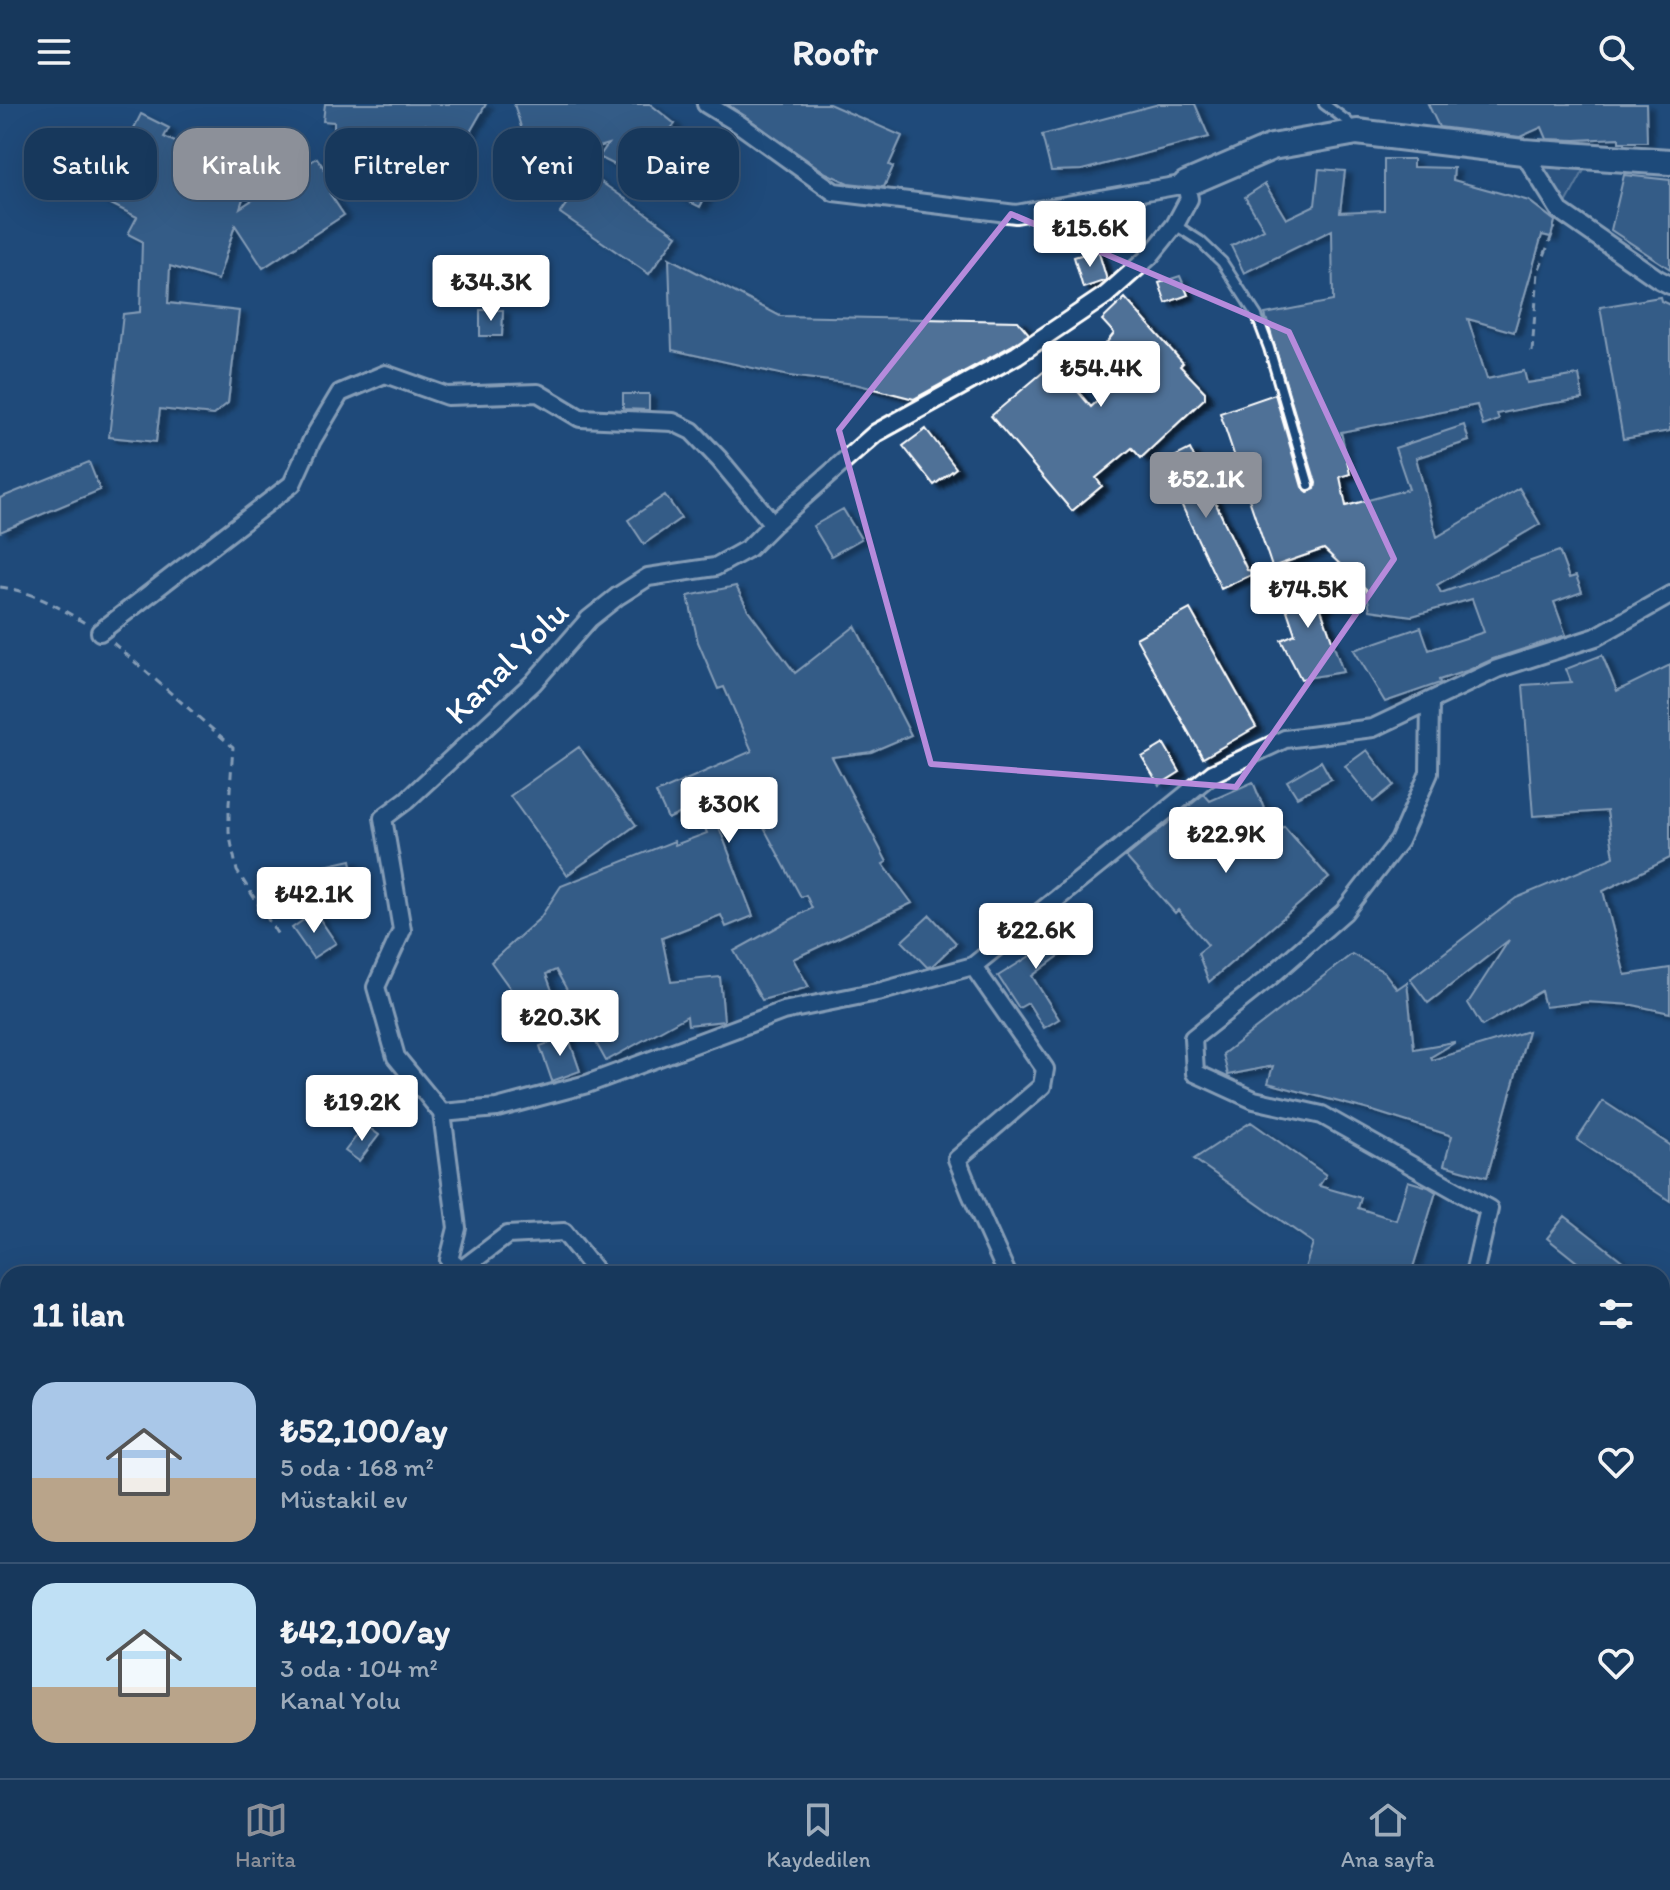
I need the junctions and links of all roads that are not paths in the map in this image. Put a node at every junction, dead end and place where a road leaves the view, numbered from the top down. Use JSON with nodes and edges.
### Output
{"nodes":[{"id":1,"x":706,"y":104,"type":"edge"},
{"id":2,"x":1324,"y":104,"type":"edge"},
{"id":3,"x":1357,"y":132,"type":"junction"},
{"id":4,"x":1523,"y":152,"type":"junction"},
{"id":5,"x":1670,"y":162,"type":"edge"},
{"id":6,"x":1186,"y":184,"type":"junction"},
{"id":7,"x":1175,"y":225,"type":"junction"},
{"id":8,"x":1670,"y":285,"type":"edge"},
{"id":9,"x":1309,"y":485,"type":"dead end"},
{"id":10,"x":773,"y":524,"type":"junction"},
{"id":11,"x":1670,"y":595,"type":"edge"},
{"id":12,"x":100,"y":632,"type":"road end"},
{"id":13,"x":1430,"y":701,"type":"junction"},
{"id":14,"x":973,"y":966,"type":"junction"},
{"id":15,"x":442,"y":1113,"type":"junction"},
{"id":16,"x":456,"y":1266,"type":"edge"},
{"id":17,"x":466,"y":1266,"type":"edge"},
{"id":18,"x":591,"y":1266,"type":"edge"},
{"id":19,"x":1004,"y":1266,"type":"edge"},
{"id":20,"x":1476,"y":1266,"type":"edge"}],
"edges":[{"from":1,"to":6,"type":"street"},
{"from":2,"to":3,"type":"lane"},
{"from":3,"to":4,"type":"street"},
{"from":3,"to":6,"type":"street"},
{"from":4,"to":5,"type":"street"},
{"from":4,"to":8,"type":"street"},
{"from":6,"to":7,"type":"street","name":"Kanal Yolu"},
{"from":7,"to":9,"type":"lane"},
{"from":7,"to":10,"type":"street","name":"Kanal Yolu"},
{"from":10,"to":12,"type":"street"},
{"from":10,"to":15,"type":"street","name":"Kanal Yolu"},
{"from":11,"to":13,"type":"street"},
{"from":13,"to":14,"type":"street"},
{"from":13,"to":20,"type":"street"},
{"from":14,"to":15,"type":"street"},
{"from":14,"to":19,"type":"street"},
{"from":15,"to":16,"type":"street"},
{"from":17,"to":18,"type":"street"}]}
